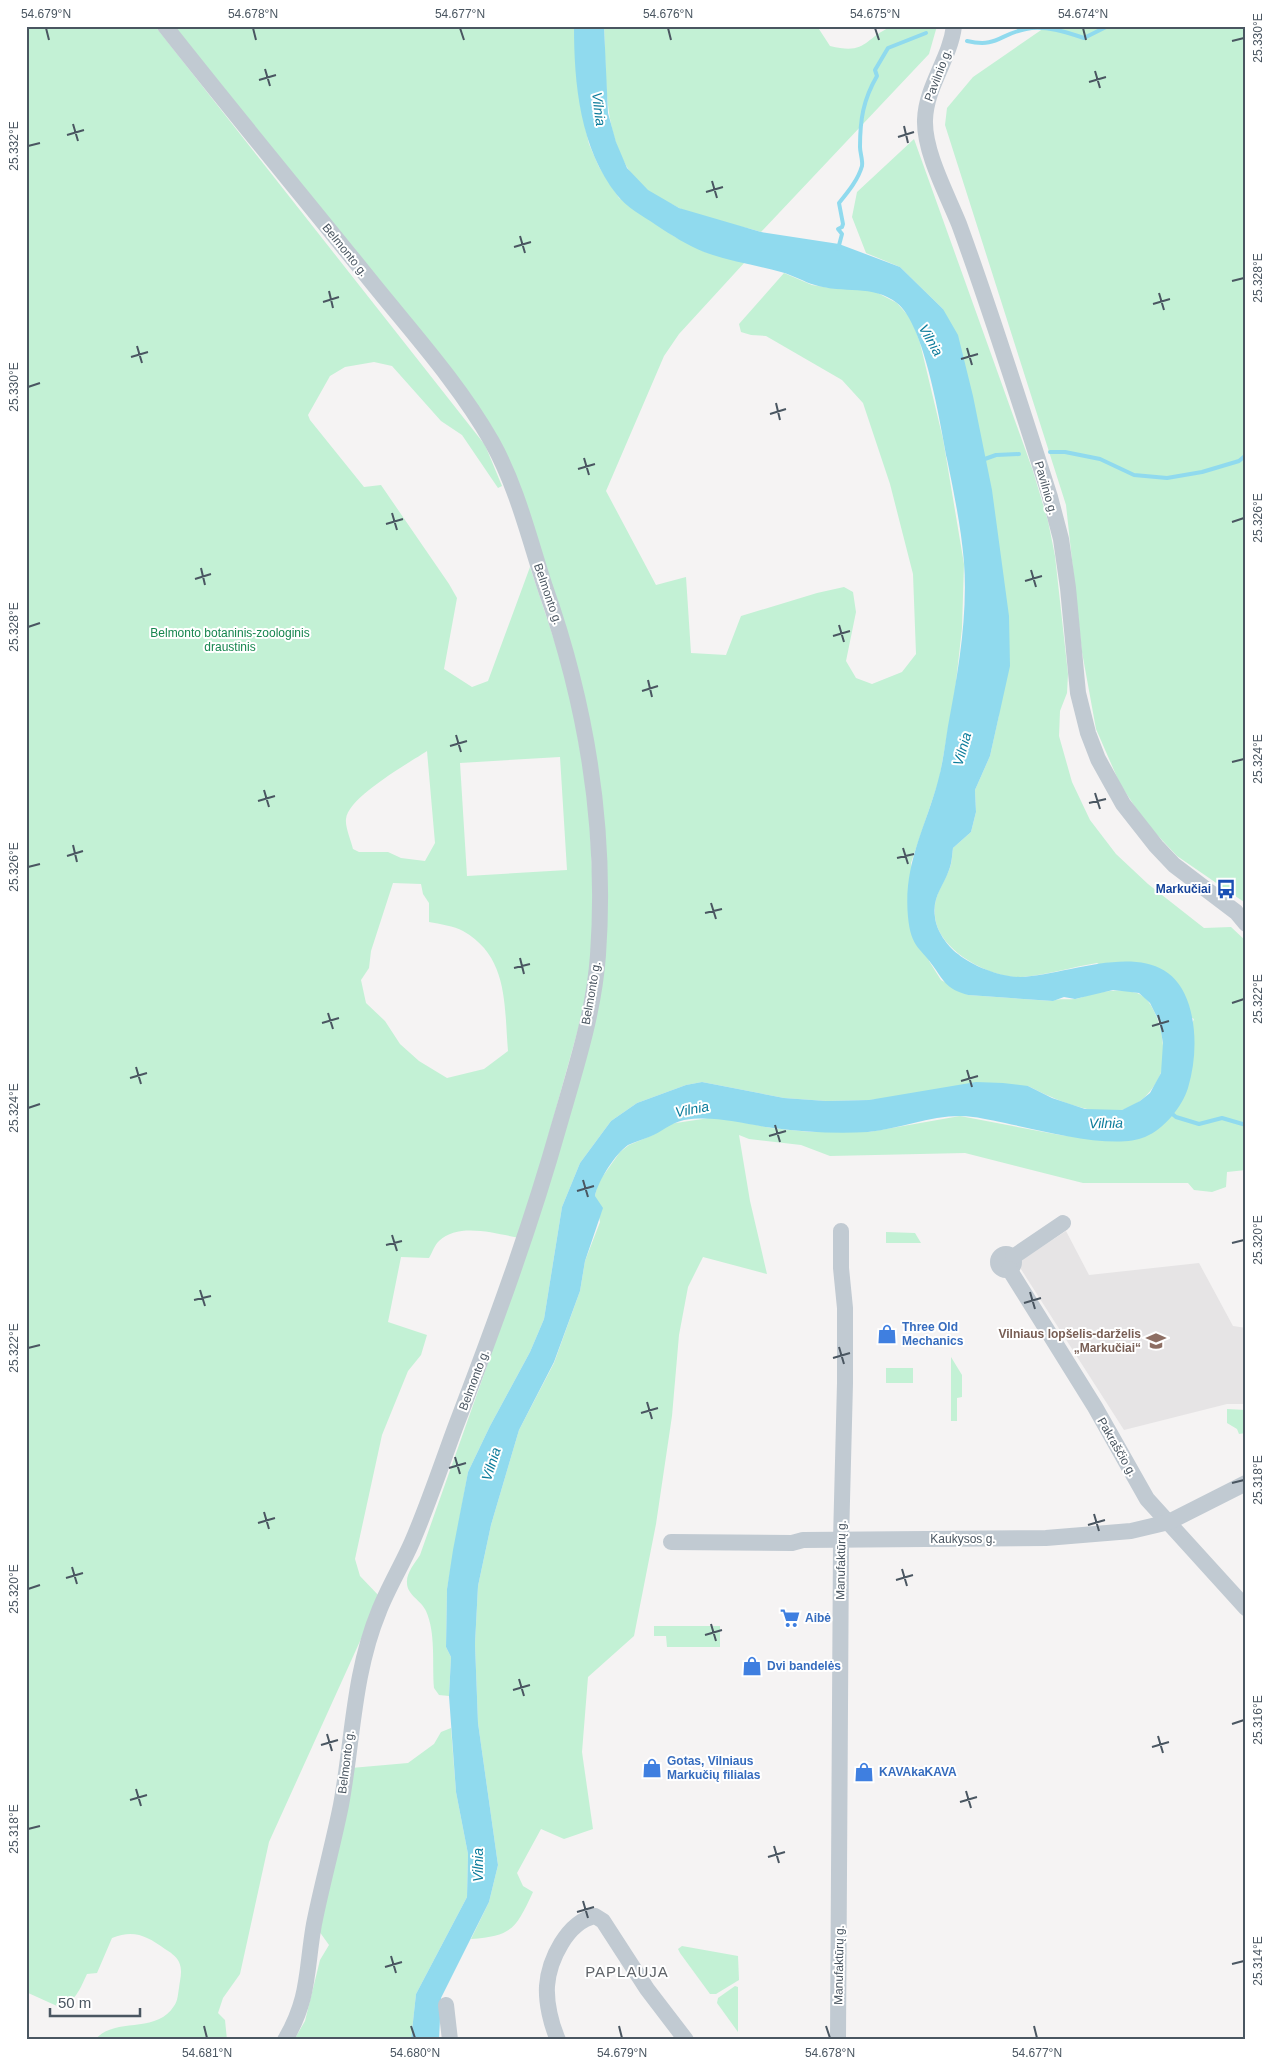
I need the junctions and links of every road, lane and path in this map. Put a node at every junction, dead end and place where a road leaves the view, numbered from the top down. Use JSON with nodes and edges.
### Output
{"nodes":[{"id":1,"x":165,"y":26,"type":"edge"},
{"id":2,"x":954,"y":26,"type":"edge"},
{"id":3,"x":1242,"y":918,"type":"edge"},
{"id":4,"x":1063,"y":1223,"type":"dead end"},
{"id":5,"x":841,"y":1231,"type":"dead end"},
{"id":6,"x":1246,"y":1483,"type":"edge"},
{"id":7,"x":1168,"y":1522,"type":"junction"},
{"id":8,"x":841,"y":1540,"type":"junction"},
{"id":9,"x":671,"y":1542,"type":"dead end"},
{"id":10,"x":1246,"y":1608,"type":"edge"},
{"id":11,"x":446,"y":2005,"type":"dead end"},
{"id":12,"x":285,"y":2040,"type":"edge"},
{"id":13,"x":450,"y":2040,"type":"edge"},
{"id":14,"x":558,"y":2040,"type":"edge"},
{"id":15,"x":686,"y":2040,"type":"edge"},
{"id":16,"x":838,"y":2040,"type":"edge"}],
"edges":[{"from":1,"to":12,"type":"street","name":"Belmonto g."},
{"from":2,"to":3,"type":"street","name":"Pavilnio g."},
{"from":4,"to":7,"type":"street","name":"Pakraščio g."},
{"from":5,"to":8,"type":"street","name":"Manufaktūrų g."},
{"from":6,"to":7,"type":"street","name":"Kaukysos g."},
{"from":7,"to":8,"type":"street","name":"Kaukysos g."},
{"from":7,"to":10,"type":"street","name":"Pakraščio g."},
{"from":8,"to":9,"type":"street","name":"Kaukysos g."},
{"from":8,"to":16,"type":"street","name":"Manufaktūrų g."},
{"from":11,"to":13,"type":"street"},
{"from":14,"to":15,"type":"street"}]}
